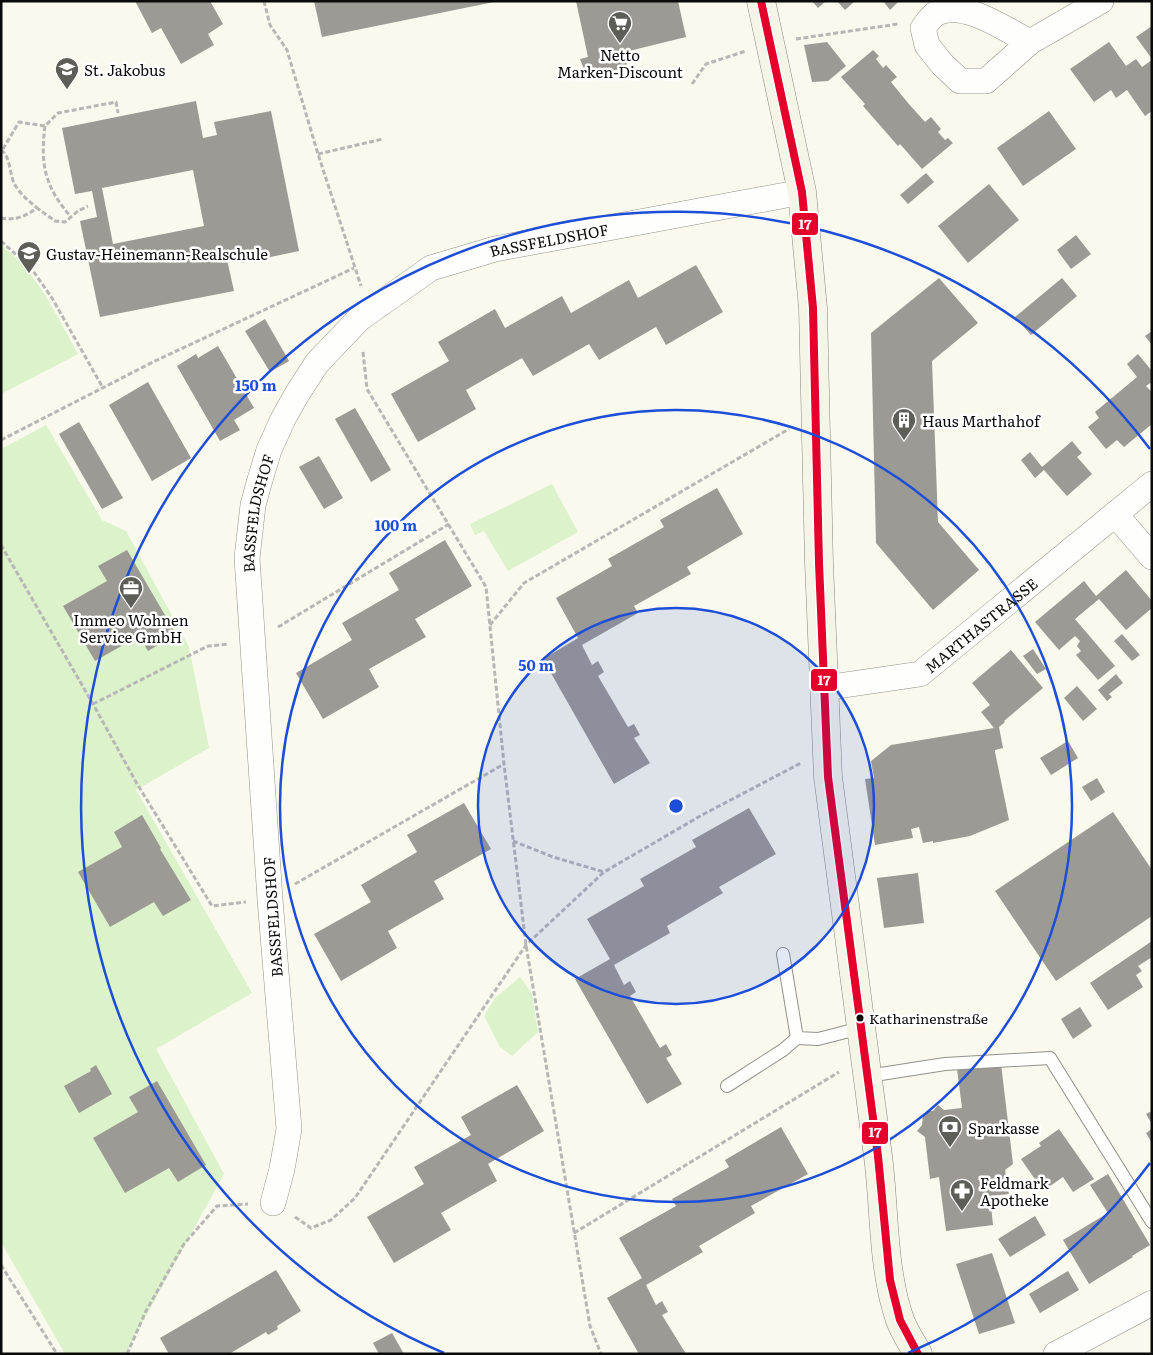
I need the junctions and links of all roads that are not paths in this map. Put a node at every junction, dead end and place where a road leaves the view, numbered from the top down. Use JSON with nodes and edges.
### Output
{"nodes":[{"id":1,"x":761,"y":1,"type":"edge"},
{"id":2,"x":1101,"y":1,"type":"edge"},
{"id":3,"x":1030,"y":42,"type":"junction"},
{"id":4,"x":802,"y":192,"type":"junction"},
{"id":5,"x":1152,"y":484,"type":"edge"},
{"id":6,"x":1115,"y":514,"type":"junction"},
{"id":7,"x":1152,"y":557,"type":"edge"},
{"id":8,"x":824,"y":688,"type":"junction"},
{"id":9,"x":783,"y":954,"type":"dead end"},
{"id":10,"x":861,"y":1028,"type":"junction"},
{"id":11,"x":797,"y":1038,"type":"junction"},
{"id":12,"x":867,"y":1066,"type":"junction"},
{"id":13,"x":727,"y":1086,"type":"dead end"},
{"id":14,"x":273,"y":1203,"type":"road end"},
{"id":15,"x":1152,"y":1222,"type":"edge"},
{"id":16,"x":1152,"y":1302,"type":"edge"},
{"id":17,"x":918,"y":1354,"type":"edge"},
{"id":18,"x":1056,"y":1354,"type":"edge"}],
"edges":[{"from":1,"to":4,"type":"main road"},
{"from":2,"to":3,"type":"street"},
{"from":3,"to":3,"type":"street"},
{"from":4,"to":8,"type":"main road"},
{"from":4,"to":14,"type":"street","name":"BASSFELDSHOF"},
{"from":5,"to":6,"type":"street","name":"MARTHASTRASSE"},
{"from":6,"to":7,"type":"street"},
{"from":6,"to":8,"type":"street","name":"MARTHASTRASSE"},
{"from":8,"to":10,"type":"main road"},
{"from":9,"to":11,"type":"lane"},
{"from":10,"to":11,"type":"lane"},
{"from":10,"to":12,"type":"main road"},
{"from":11,"to":13,"type":"lane"},
{"from":12,"to":15,"type":"lane"},
{"from":12,"to":17,"type":"main road"},
{"from":16,"to":18,"type":"street"}]}
